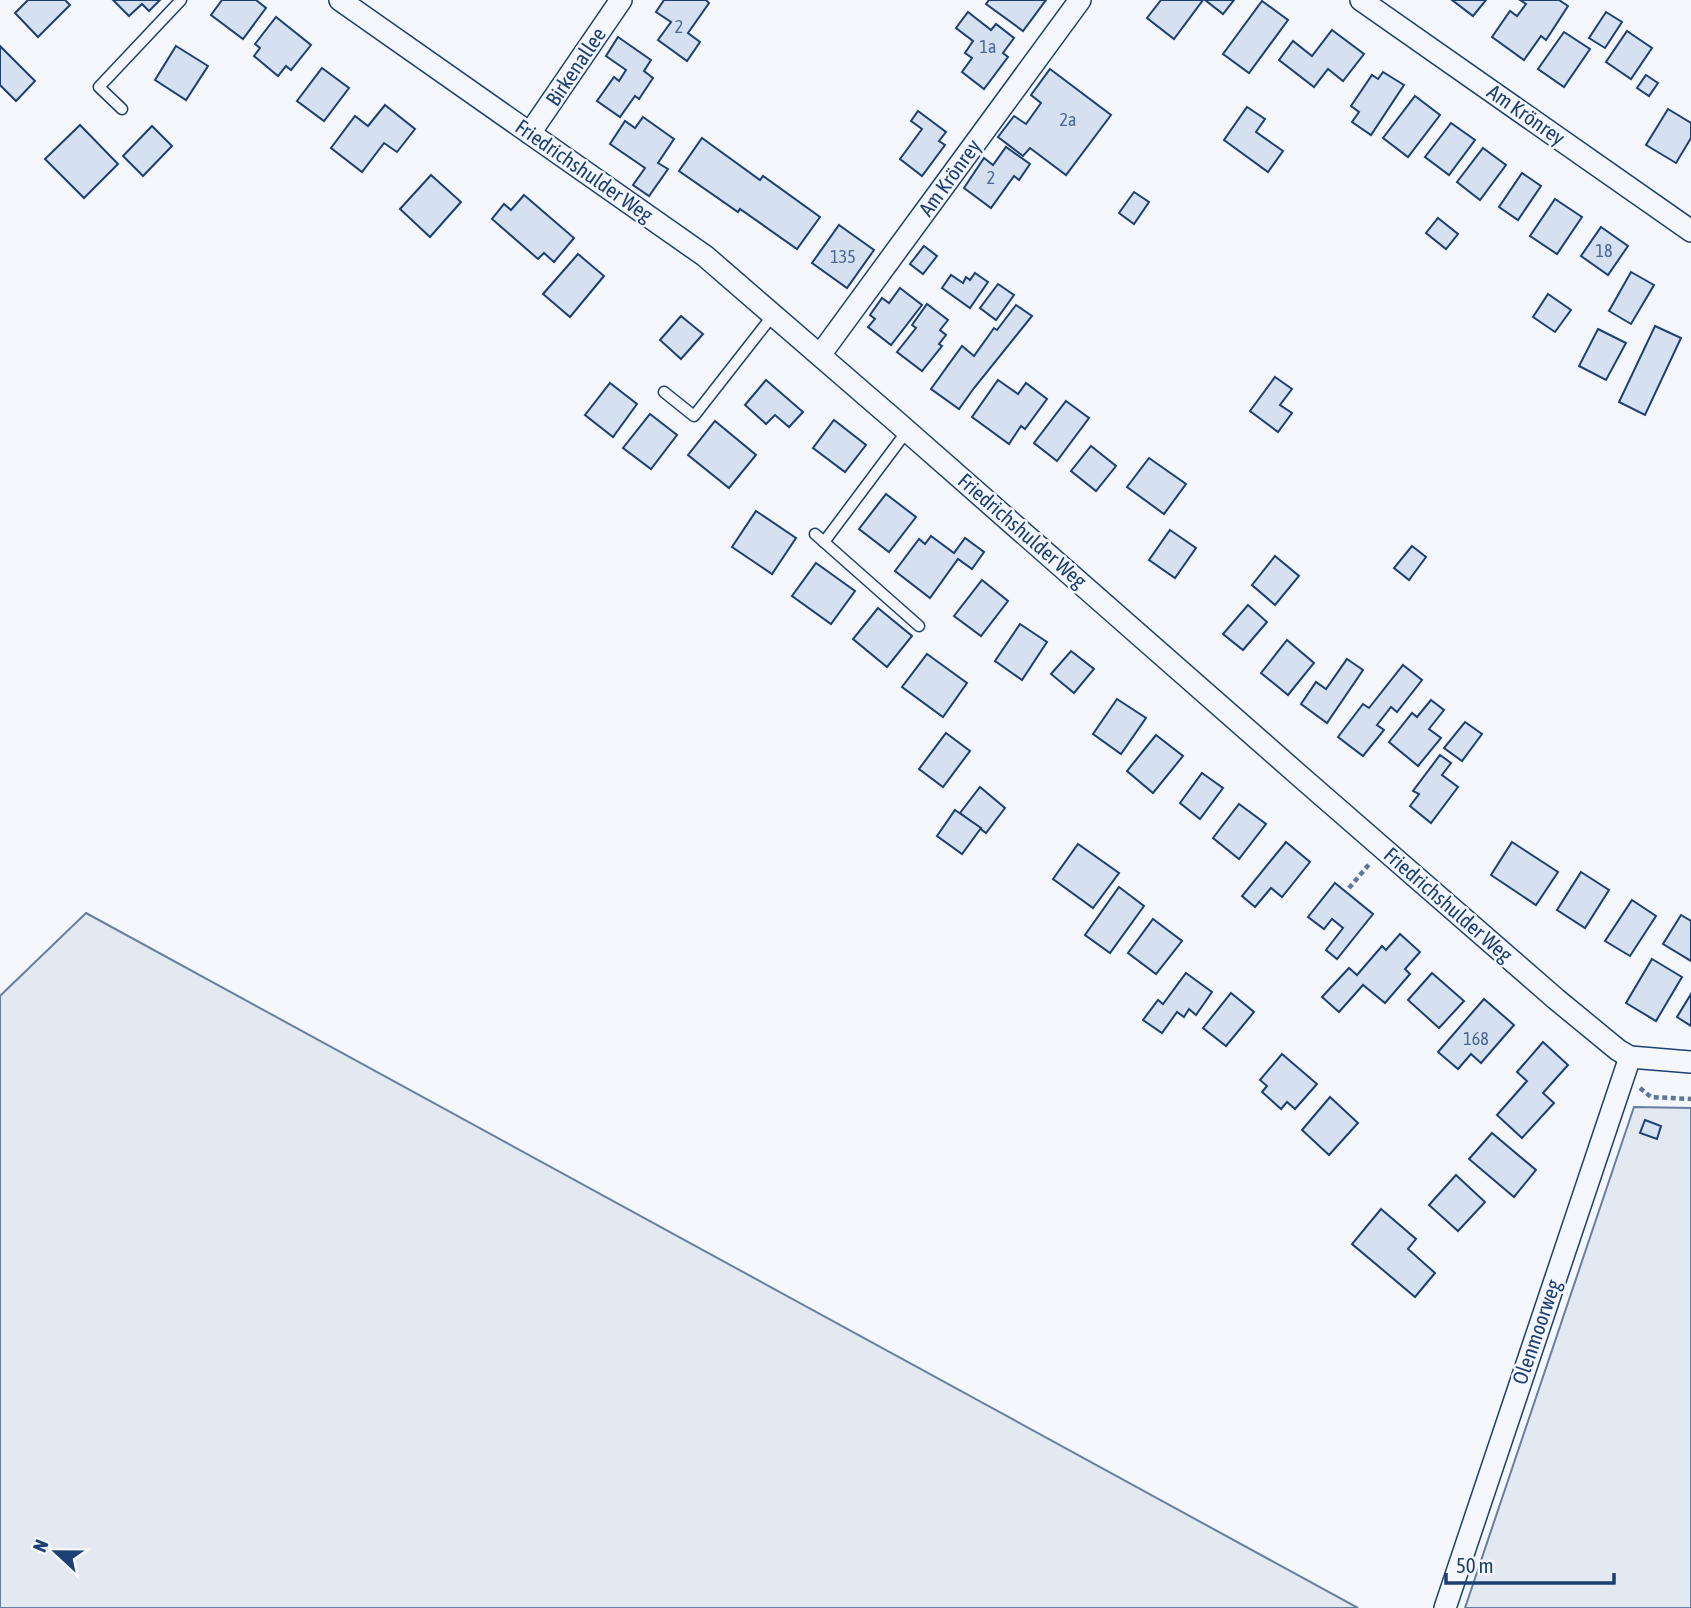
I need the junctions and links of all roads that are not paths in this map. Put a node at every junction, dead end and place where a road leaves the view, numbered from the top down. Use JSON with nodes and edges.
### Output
{"nodes":[{"id":1,"x":181,"y":0,"type":"edge"},
{"id":2,"x":340,"y":0,"type":"edge"},
{"id":3,"x":621,"y":0,"type":"edge"},
{"id":4,"x":1080,"y":0,"type":"edge"},
{"id":5,"x":1361,"y":0,"type":"edge"},
{"id":6,"x":122,"y":109,"type":"dead end"},
{"id":7,"x":530,"y":133,"type":"junction"},
{"id":8,"x":1691,"y":231,"type":"edge"},
{"id":9,"x":773,"y":315,"type":"junction"},
{"id":10,"x":820,"y":355,"type":"junction"},
{"id":11,"x":664,"y":393,"type":"dead end"},
{"id":12,"x":907,"y":431,"type":"junction"},
{"id":13,"x":815,"y":534,"type":"dead end"},
{"id":14,"x":824,"y":542,"type":"junction"},
{"id":15,"x":919,"y":626,"type":"dead end"},
{"id":16,"x":1630,"y":1056,"type":"junction"},
{"id":17,"x":1691,"y":1062,"type":"edge"},
{"id":18,"x":1445,"y":1608,"type":"edge"}],
"edges":[{"from":1,"to":6,"type":"lane"},
{"from":2,"to":7,"type":"street","name":"Friedrichshulder Weg"},
{"from":3,"to":7,"type":"street","name":"Birkenallee"},
{"from":4,"to":10,"type":"street","name":"Am Krönrey"},
{"from":5,"to":8,"type":"street","name":"Am Krönrey"},
{"from":7,"to":9,"type":"street","name":"Friedrichshulder Weg"},
{"from":9,"to":10,"type":"street","name":"Friedrichshulder Weg"},
{"from":9,"to":11,"type":"lane"},
{"from":10,"to":12,"type":"street","name":"Friedrichshulder Weg"},
{"from":12,"to":14,"type":"lane"},
{"from":12,"to":16,"type":"street","name":"Friedrichshulder Weg"},
{"from":13,"to":14,"type":"lane"},
{"from":14,"to":15,"type":"lane"},
{"from":16,"to":17,"type":"street","name":"Friedrichshulder Weg"},
{"from":16,"to":18,"type":"street","name":"Olenmoorweg"}]}
